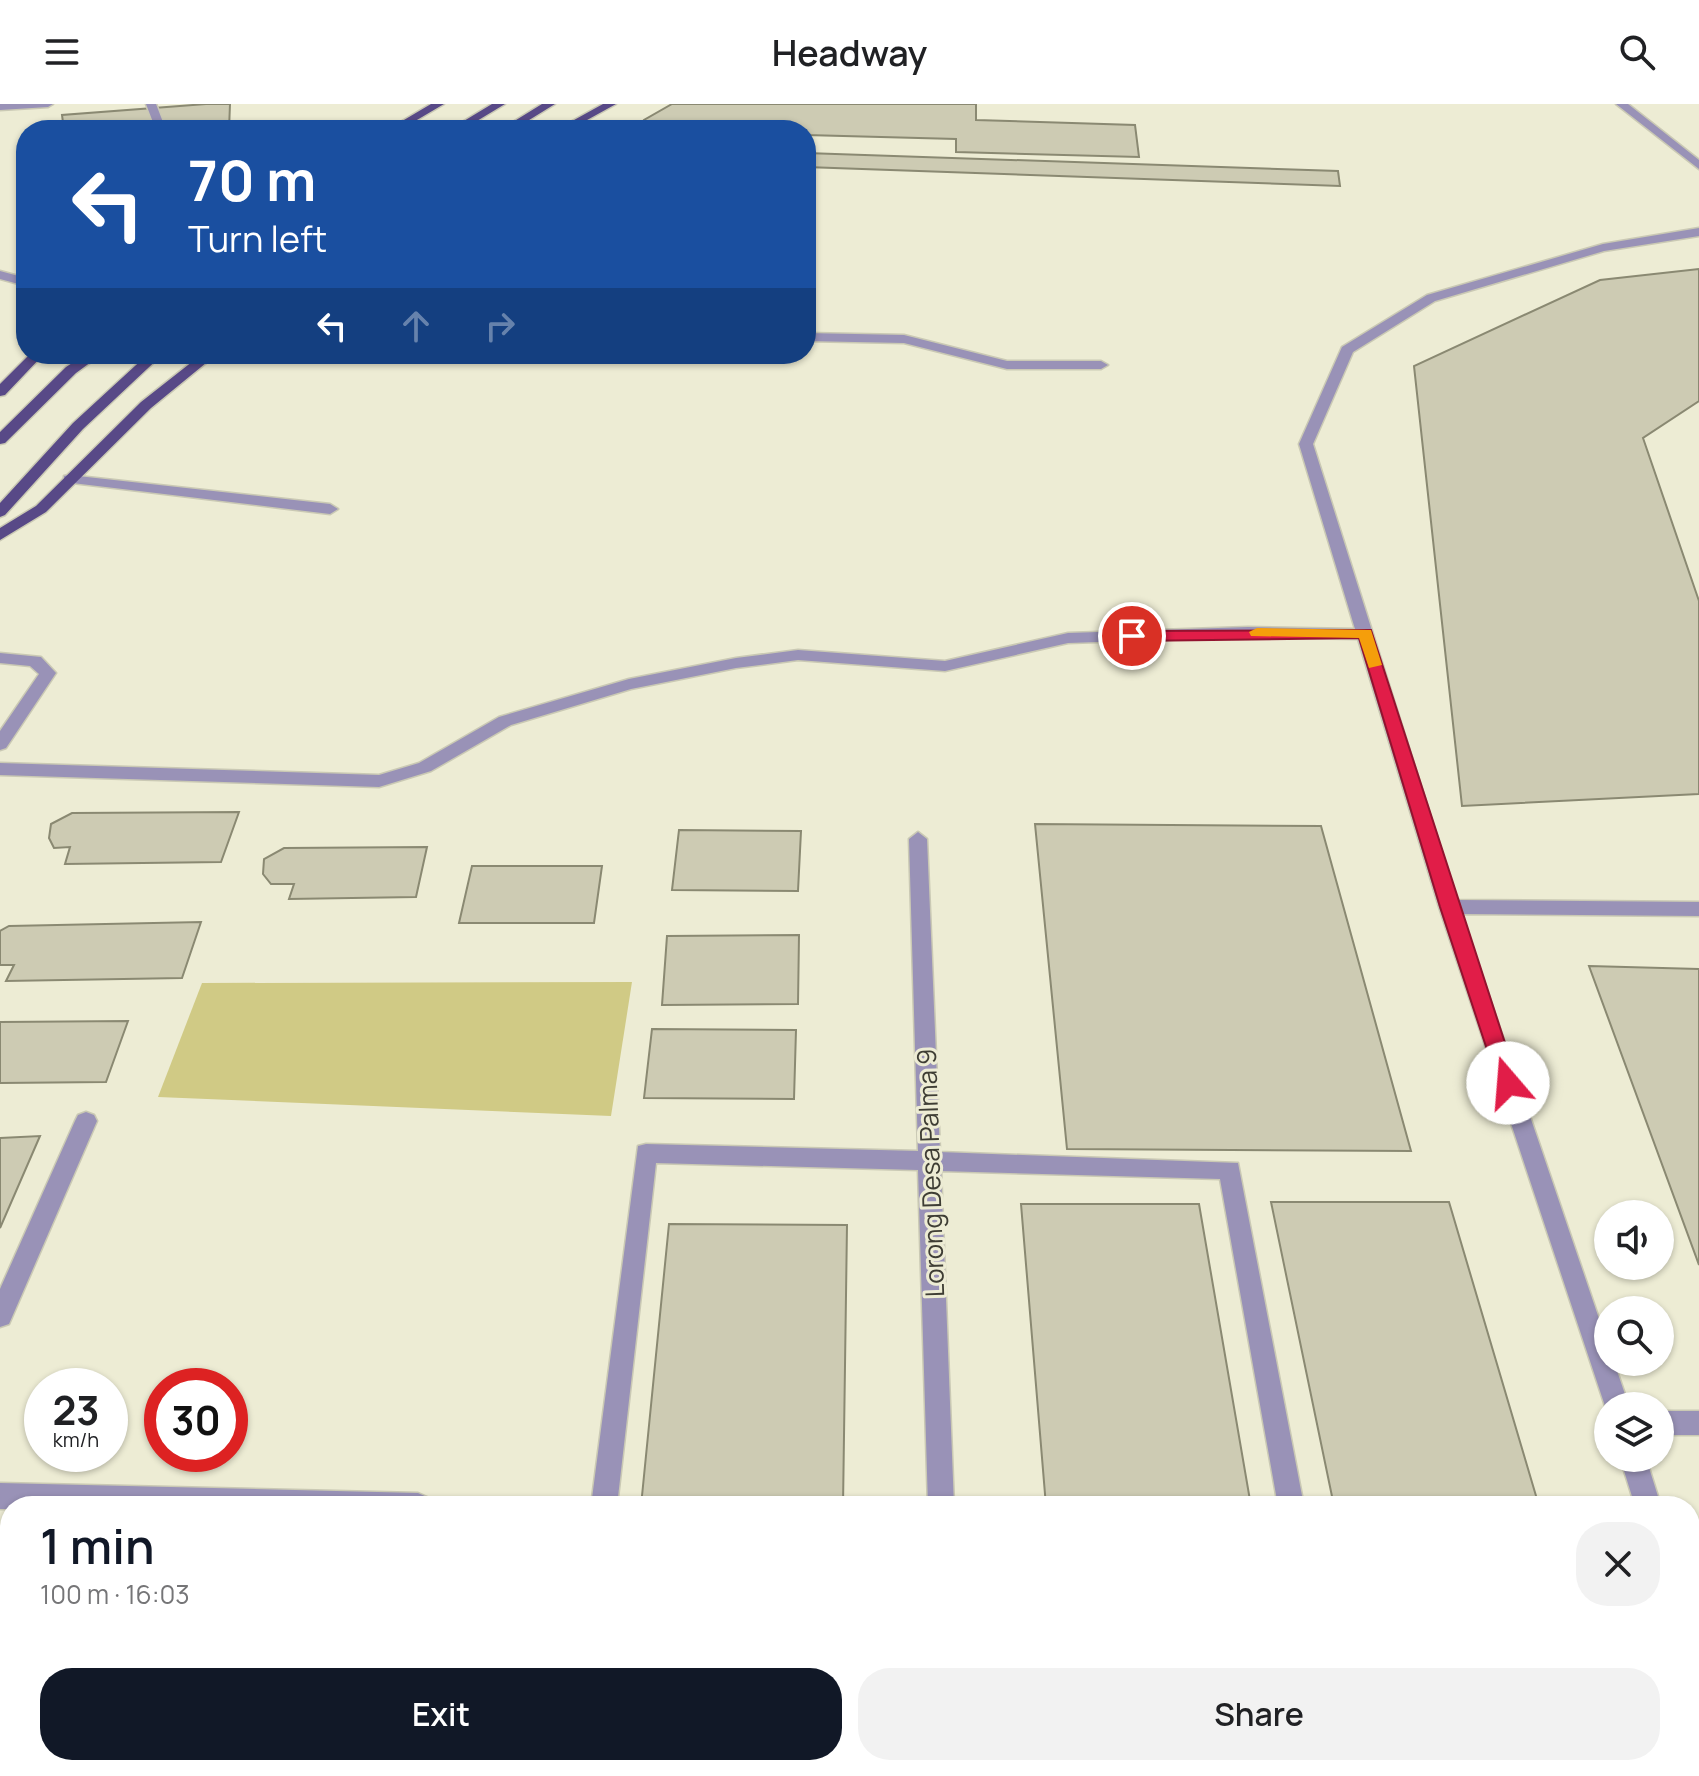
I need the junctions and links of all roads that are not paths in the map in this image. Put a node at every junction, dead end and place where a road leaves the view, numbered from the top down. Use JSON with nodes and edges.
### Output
{"nodes":[{"id":1,"x":48,"y":104,"type":"edge"},
{"id":2,"x":439,"y":104,"type":"edge"},
{"id":3,"x":500,"y":104,"type":"edge"},
{"id":4,"x":550,"y":104,"type":"edge"},
{"id":5,"x":611,"y":104,"type":"edge"},
{"id":6,"x":1621,"y":104,"type":"edge"},
{"id":7,"x":0,"y":107,"type":"edge"},
{"id":8,"x":410,"y":120,"type":"edge"},
{"id":9,"x":472,"y":120,"type":"edge"},
{"id":10,"x":522,"y":120,"type":"edge"},
{"id":11,"x":580,"y":120,"type":"edge"},
{"id":12,"x":1699,"y":166,"type":"edge"},
{"id":13,"x":1699,"y":232,"type":"edge"},
{"id":14,"x":816,"y":337,"type":"edge"},
{"id":15,"x":27,"y":364,"type":"edge"},
{"id":16,"x":80,"y":364,"type":"edge"},
{"id":17,"x":144,"y":364,"type":"edge"},
{"id":18,"x":197,"y":364,"type":"edge"},
{"id":19,"x":1101,"y":365,"type":"dead end"},
{"id":20,"x":0,"y":392,"type":"edge"},
{"id":21,"x":0,"y":440,"type":"edge"},
{"id":22,"x":69,"y":479,"type":"junction"},
{"id":23,"x":330,"y":509,"type":"dead end"},
{"id":24,"x":0,"y":512,"type":"edge"},
{"id":25,"x":0,"y":535,"type":"edge"},
{"id":26,"x":1365,"y":634,"type":"junction"},
{"id":27,"x":0,"y":658,"type":"edge"},
{"id":28,"x":0,"y":744,"type":"edge"},
{"id":29,"x":0,"y":769,"type":"edge"},
{"id":30,"x":918,"y":839,"type":"dead end"},
{"id":31,"x":1449,"y":907,"type":"junction"},
{"id":32,"x":1699,"y":909,"type":"edge"},
{"id":33,"x":86,"y":1121,"type":"dead end"},
{"id":34,"x":930,"y":1161,"type":"junction"},
{"id":35,"x":0,"y":1316,"type":"edge"},
{"id":36,"x":1611,"y":1392,"type":"edge"},
{"id":37,"x":1674,"y":1423,"type":"edge"},
{"id":38,"x":1699,"y":1423,"type":"edge"},
{"id":39,"x":1637,"y":1472,"type":"edge"},
{"id":40,"x":605,"y":1496,"type":"edge"},
{"id":41,"x":941,"y":1496,"type":"edge"},
{"id":42,"x":1289,"y":1496,"type":"edge"},
{"id":43,"x":1645,"y":1496,"type":"edge"}],
"edges":[{"from":1,"to":7,"type":"street"},
{"from":2,"to":8,"type":"main road"},
{"from":3,"to":9,"type":"main road"},
{"from":4,"to":10,"type":"main road"},
{"from":5,"to":11,"type":"main road"},
{"from":6,"to":12,"type":"street"},
{"from":13,"to":26,"type":"street"},
{"from":14,"to":19,"type":"street"},
{"from":15,"to":20,"type":"main road"},
{"from":16,"to":21,"type":"main road"},
{"from":17,"to":24,"type":"main road"},
{"from":18,"to":22,"type":"main road"},
{"from":22,"to":23,"type":"street"},
{"from":22,"to":25,"type":"main road"},
{"from":26,"to":29,"type":"street"},
{"from":26,"to":31,"type":"street"},
{"from":27,"to":28,"type":"street"},
{"from":30,"to":34,"type":"street","name":"Lorong Desa Palma 9"},
{"from":31,"to":32,"type":"street"},
{"from":31,"to":36,"type":"street"},
{"from":33,"to":35,"type":"street"},
{"from":34,"to":40,"type":"street"},
{"from":34,"to":41,"type":"street","name":"Lorong Desa Palma 9"},
{"from":34,"to":42,"type":"street"},
{"from":37,"to":38,"type":"street"},
{"from":39,"to":43,"type":"street"}]}
